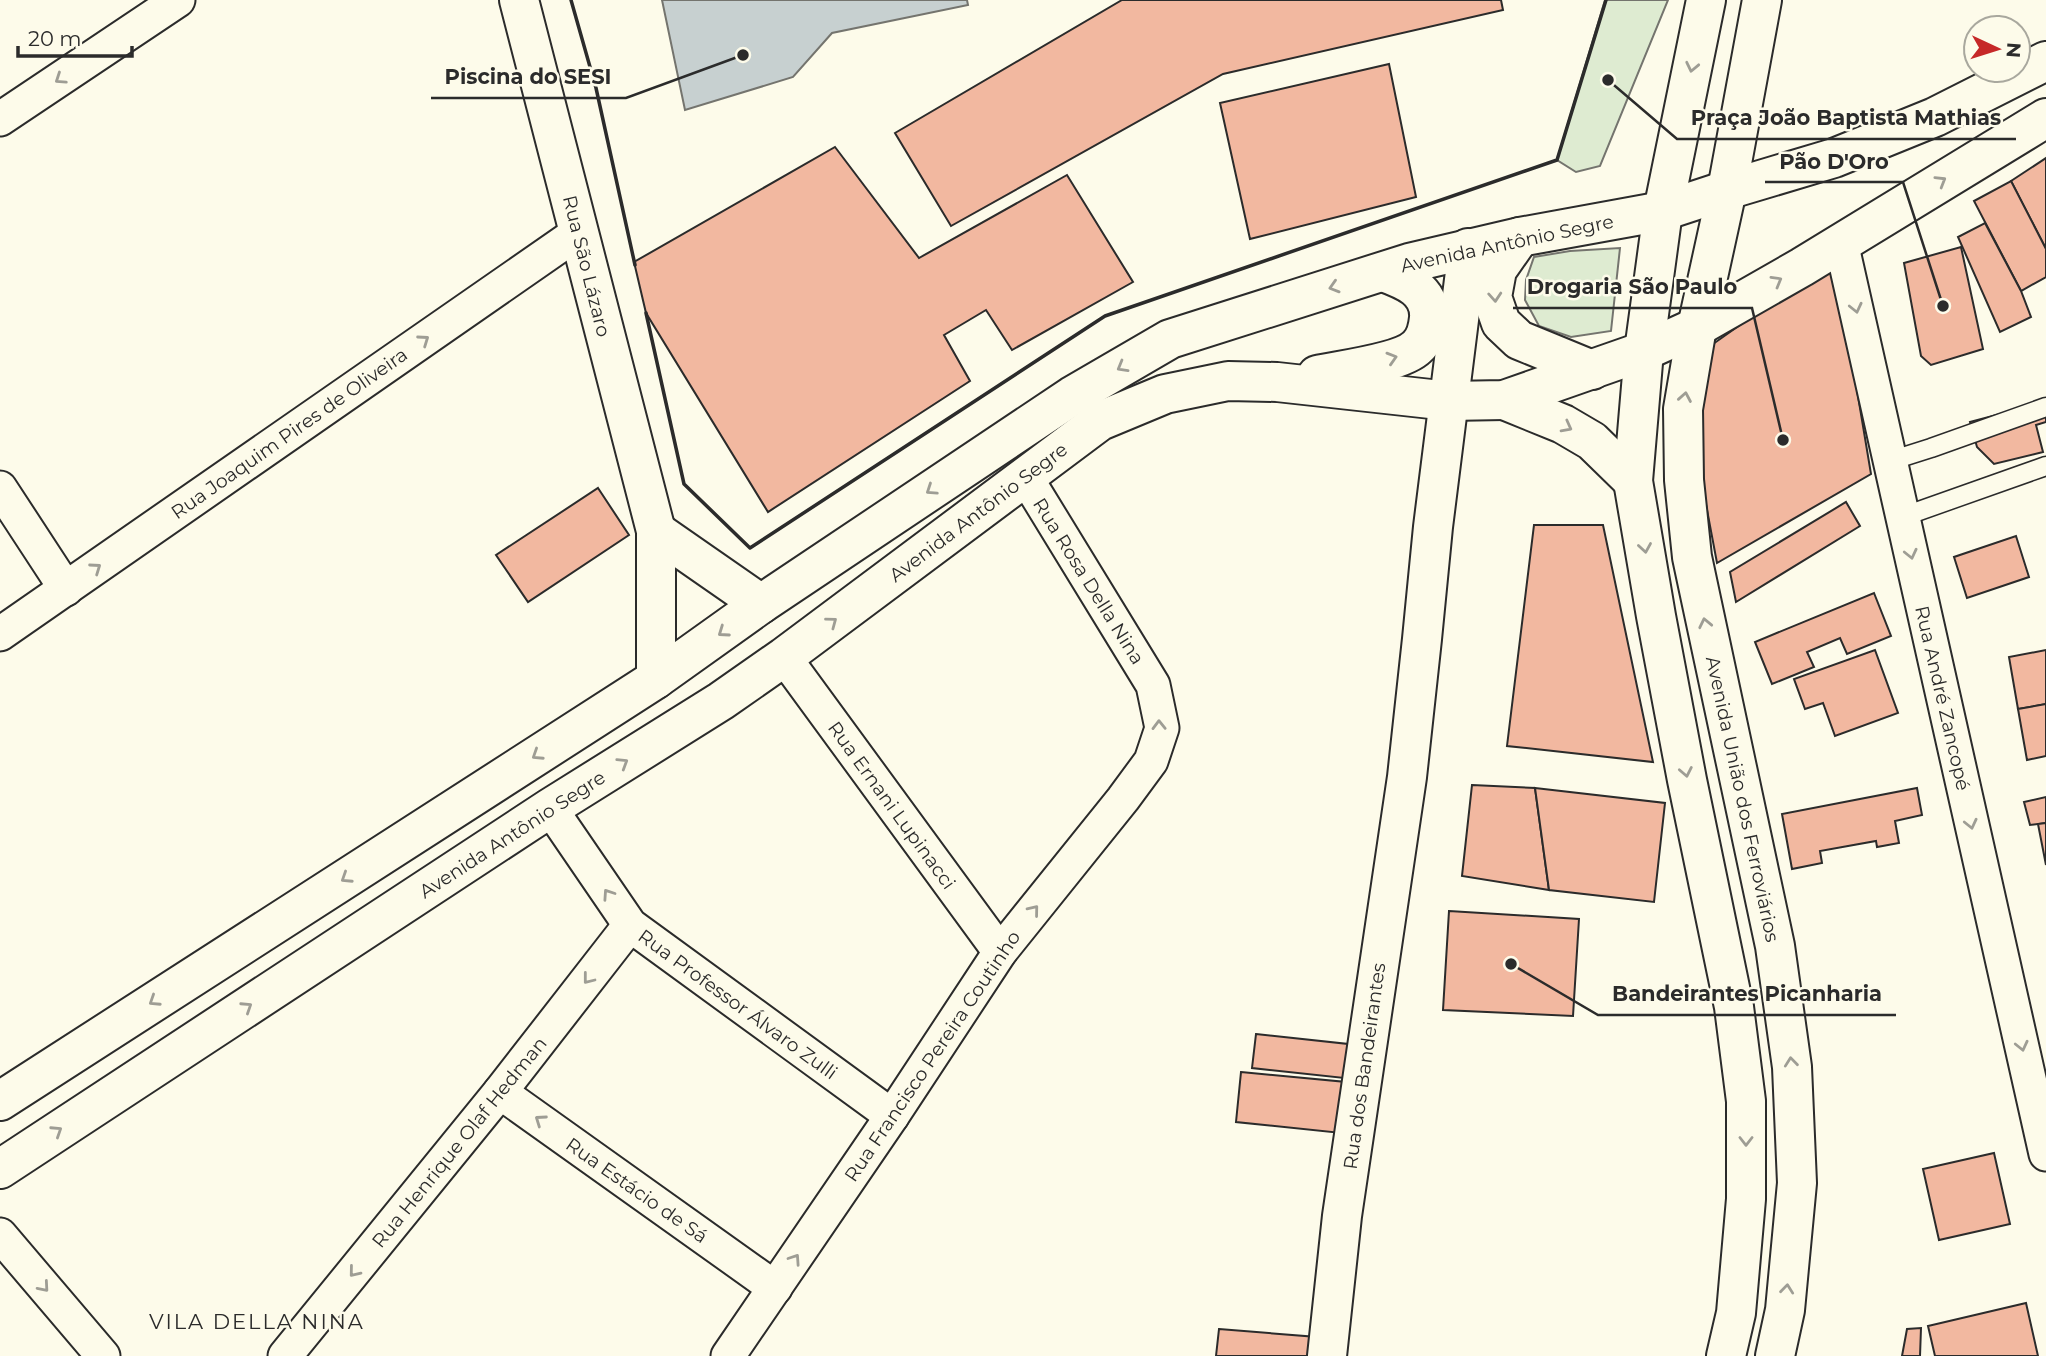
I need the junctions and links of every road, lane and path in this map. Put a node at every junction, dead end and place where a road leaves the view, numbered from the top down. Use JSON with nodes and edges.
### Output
{"nodes":[{"id":1,"x":178,"y":0,"type":"edge"},
{"id":2,"x":519,"y":0,"type":"edge"},
{"id":3,"x":1706,"y":0,"type":"edge"},
{"id":4,"x":1762,"y":0,"type":"edge"},
{"id":5,"x":2046,"y":61,"type":"edge"},
{"id":6,"x":2046,"y":118,"type":"edge"},
{"id":7,"x":0,"y":119,"type":"edge"},
{"id":8,"x":1727,"y":190,"type":"junction"},
{"id":9,"x":1663,"y":211,"type":"junction"},
{"id":10,"x":579,"y":232,"type":"junction"},
{"id":11,"x":1520,"y":237,"type":"junction"},
{"id":12,"x":1840,"y":242,"type":"junction"},
{"id":13,"x":1468,"y":248,"type":"junction"},
{"id":14,"x":1383,"y":272,"type":"junction"},
{"id":15,"x":1697,"y":327,"type":"junction"},
{"id":16,"x":1644,"y":351,"type":"junction"},
{"id":17,"x":1592,"y":370,"type":"junction"},
{"id":18,"x":1277,"y":382,"type":"junction"},
{"id":19,"x":1504,"y":400,"type":"junction"},
{"id":20,"x":1449,"y":401,"type":"junction"},
{"id":21,"x":2046,"y":407,"type":"edge"},
{"id":22,"x":1890,"y":461,"type":"junction"},
{"id":23,"x":2046,"y":466,"type":"edge"},
{"id":24,"x":1025,"y":476,"type":"junction"},
{"id":25,"x":1633,"y":481,"type":"junction"},
{"id":26,"x":0,"y":488,"type":"edge"},
{"id":27,"x":1902,"y":517,"type":"junction"},
{"id":28,"x":656,"y":531,"type":"junction"},
{"id":29,"x":66,"y":589,"type":"junction"},
{"id":30,"x":761,"y":604,"type":"junction"},
{"id":31,"x":0,"y":635,"type":"edge"},
{"id":32,"x":784,"y":657,"type":"junction"},
{"id":33,"x":656,"y":679,"type":"junction"},
{"id":34,"x":1153,"y":685,"type":"joint"},
{"id":35,"x":721,"y":701,"type":"junction"},
{"id":36,"x":550,"y":808,"type":"junction"},
{"id":37,"x":629,"y":925,"type":"junction"},
{"id":38,"x":1000,"y":952,"type":"junction"},
{"id":39,"x":500,"y":1092,"type":"junction"},
{"id":40,"x":0,"y":1101,"type":"edge"},
{"id":41,"x":892,"y":1116,"type":"junction"},
{"id":42,"x":2046,"y":1154,"type":"edge"},
{"id":43,"x":0,"y":1169,"type":"edge"},
{"id":44,"x":0,"y":1235,"type":"edge"},
{"id":45,"x":775,"y":1288,"type":"junction"},
{"id":46,"x":103,"y":1356,"type":"edge"},
{"id":47,"x":285,"y":1356,"type":"edge"},
{"id":48,"x":728,"y":1356,"type":"edge"},
{"id":49,"x":1327,"y":1356,"type":"edge"},
{"id":50,"x":1726,"y":1356,"type":"edge"},
{"id":51,"x":1775,"y":1356,"type":"edge"}],
"edges":[{"from":1,"to":7,"type":"street","one_way":true},
{"from":2,"to":10,"type":"main road","name":"Rua São Lázaro"},
{"from":3,"to":9,"type":"main road","one_way":true},
{"from":4,"to":8,"type":"main road","name":"Avenida União dos Ferroviários"},
{"from":5,"to":8,"type":"main road","name":"Avenida Antônio Segre"},
{"from":12,"to":6,"type":"main road","name":"Avenida Antônio Segre","one_way":true},
{"from":8,"to":9,"type":"main road","name":"Avenida Antônio Segre"},
{"from":8,"to":15,"type":"main road","name":"Avenida União dos Ferroviários"},
{"from":9,"to":11,"type":"main road","name":"Avenida Antônio Segre"},
{"from":9,"to":16,"type":"main road"},
{"from":10,"to":28,"type":"main road","name":"Rua São Lázaro"},
{"from":29,"to":10,"type":"street","name":"Rua Joaquim Pires de Oliveira","one_way":true},
{"from":11,"to":13,"type":"main road","name":"Avenida Antônio Segre"},
{"from":11,"to":17,"type":"main road","one_way":true},
{"from":15,"to":12,"type":"main road","name":"Avenida Antônio Segre","one_way":true},
{"from":12,"to":22,"type":"street","name":"Rua André Zancopé","one_way":true},
{"from":13,"to":14,"type":"main road","name":"Avenida Antônio Segre"},
{"from":13,"to":20,"type":"main road","name":"Rua dos Bandeirantes"},
{"from":18,"to":14,"type":"main road","one_way":true},
{"from":14,"to":30,"type":"main road","name":"Avenida Antônio Segre","one_way":true},
{"from":15,"to":16,"type":"main road","name":"Avenida Antônio Segre"},
{"from":51,"to":15,"type":"main road","name":"Avenida União dos Ferroviários","one_way":true},
{"from":16,"to":17,"type":"main road","name":"Avenida Antônio Segre"},
{"from":16,"to":25,"type":"main road"},
{"from":17,"to":19,"type":"main road","name":"Avenida Antônio Segre"},
{"from":18,"to":20,"type":"main road","name":"Avenida Antônio Segre"},
{"from":18,"to":24,"type":"main road","name":"Avenida Antônio Segre"},
{"from":19,"to":20,"type":"main road","name":"Avenida Antônio Segre"},
{"from":19,"to":25,"type":"main road","one_way":true},
{"from":20,"to":49,"type":"main road","name":"Rua dos Bandeirantes"},
{"from":21,"to":22,"type":"lane"},
{"from":22,"to":27,"type":"street","name":"Rua André Zancopé"},
{"from":23,"to":27,"type":"lane"},
{"from":32,"to":24,"type":"main road","name":"Avenida Antônio Segre","one_way":true},
{"from":24,"to":34,"type":"street","name":"Rua Rosa Della Nina"},
{"from":25,"to":50,"type":"main road","one_way":true},
{"from":26,"to":29,"type":"street"},
{"from":27,"to":42,"type":"street","name":"Rua André Zancopé","one_way":true},
{"from":28,"to":30,"type":"main road"},
{"from":28,"to":33,"type":"main road","name":"Rua São Lázaro"},
{"from":29,"to":31,"type":"street","name":"Rua Joaquim Pires de Oliveira"},
{"from":30,"to":33,"type":"main road","name":"Avenida Antônio Segre","one_way":true},
{"from":30,"to":35,"type":"main road"},
{"from":32,"to":35,"type":"main road","name":"Avenida Antônio Segre"},
{"from":32,"to":38,"type":"street","name":"Rua Ernani Lupinacci"},
{"from":33,"to":40,"type":"main road","name":"Avenida Antônio Segre","one_way":true},
{"from":38,"to":34,"type":"street","name":"Rua Francisco Pereira Coutinho","one_way":true},
{"from":36,"to":35,"type":"main road","name":"Avenida Antônio Segre","one_way":true},
{"from":37,"to":36,"type":"street","name":"Rua Professor Álvaro Zulli","one_way":true},
{"from":43,"to":36,"type":"main road","name":"Avenida Antônio Segre","one_way":true},
{"from":37,"to":39,"type":"street","name":"Rua Henrique Olaf Hedman","one_way":true},
{"from":37,"to":41,"type":"street","name":"Rua Professor Álvaro Zulli"},
{"from":38,"to":41,"type":"street","name":"Rua Francisco Pereira Coutinho"},
{"from":45,"to":39,"type":"street","name":"Rua Estácio de Sá","one_way":true},
{"from":39,"to":47,"type":"street","name":"Rua Henrique Olaf Hedman","one_way":true},
{"from":45,"to":41,"type":"street","name":"Rua Francisco Pereira Coutinho","one_way":true},
{"from":44,"to":46,"type":"street","one_way":true},
{"from":45,"to":48,"type":"street","name":"Rua Francisco Pereira Coutinho"}]}
